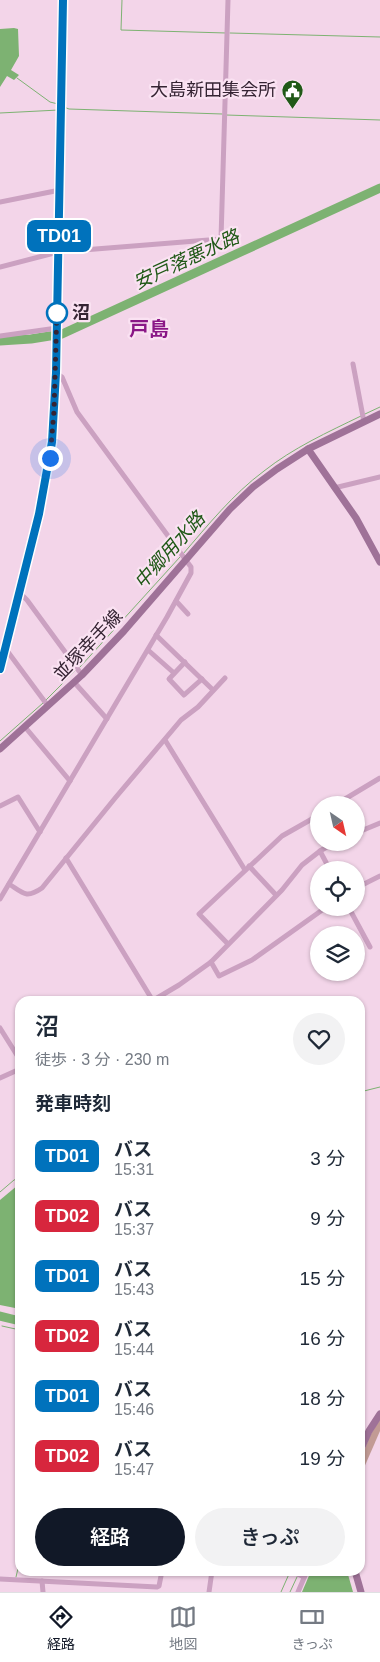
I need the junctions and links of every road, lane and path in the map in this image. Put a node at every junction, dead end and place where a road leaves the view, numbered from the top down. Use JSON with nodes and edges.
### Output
{"nodes":[{"id":1,"x":63,"y":0,"type":"edge"},
{"id":2,"x":228,"y":0,"type":"edge"},
{"id":3,"x":60,"y":190,"type":"junction"},
{"id":4,"x":0,"y":202,"type":"edge"},
{"id":5,"x":58,"y":252,"type":"junction"},
{"id":6,"x":0,"y":267,"type":"edge"},
{"id":7,"x":57,"y":332,"type":"junction"},
{"id":8,"x":0,"y":336,"type":"edge"},
{"id":9,"x":353,"y":364,"type":"dead end"},
{"id":10,"x":56,"y":373,"type":"junction"},
{"id":11,"x":380,"y":414,"type":"edge"},
{"id":12,"x":362,"y":417,"type":"junction"},
{"id":13,"x":308,"y":449,"type":"junction"},
{"id":14,"x":380,"y":477,"type":"edge"},
{"id":15,"x":334,"y":488,"type":"junction"},
{"id":16,"x":185,"y":559,"type":"junction"},
{"id":17,"x":380,"y":562,"type":"edge"},
{"id":18,"x":20,"y":593,"type":"junction"},
{"id":19,"x":176,"y":601,"type":"junction"},
{"id":20,"x":188,"y":614,"type":"dead end"},
{"id":21,"x":156,"y":635,"type":"junction"},
{"id":22,"x":5,"y":648,"type":"junction"},
{"id":23,"x":148,"y":650,"type":"junction"},
{"id":24,"x":185,"y":662,"type":"junction"},
{"id":25,"x":0,"y":669,"type":"edge"},
{"id":26,"x":174,"y":674,"type":"junction"},
{"id":27,"x":82,"y":675,"type":"junction"},
{"id":28,"x":225,"y":678,"type":"dead end"},
{"id":29,"x":202,"y":679,"type":"junction"},
{"id":30,"x":74,"y":682,"type":"junction"},
{"id":31,"x":213,"y":690,"type":"junction"},
{"id":32,"x":48,"y":706,"type":"junction"},
{"id":33,"x":107,"y":719,"type":"junction"},
{"id":34,"x":25,"y":727,"type":"junction"},
{"id":35,"x":165,"y":740,"type":"junction"},
{"id":36,"x":0,"y":749,"type":"edge"},
{"id":37,"x":380,"y":778,"type":"edge"},
{"id":38,"x":70,"y":781,"type":"junction"},
{"id":39,"x":350,"y":796,"type":"edge"},
{"id":40,"x":0,"y":806,"type":"edge"},
{"id":41,"x":310,"y":820,"type":"edge"},
{"id":42,"x":380,"y":823,"type":"edge"},
{"id":43,"x":365,"y":829,"type":"edge"},
{"id":44,"x":40,"y":832,"type":"junction"},
{"id":45,"x":320,"y":851,"type":"joint"},
{"id":46,"x":66,"y":858,"type":"junction"},
{"id":47,"x":325,"y":861,"type":"edge"},
{"id":48,"x":247,"y":868,"type":"junction"},
{"id":49,"x":380,"y":876,"type":"edge"},
{"id":50,"x":9,"y":884,"type":"junction"},
{"id":51,"x":365,"y":884,"type":"edge"},
{"id":52,"x":276,"y":895,"type":"junction"},
{"id":53,"x":0,"y":899,"type":"edge"},
{"id":54,"x":314,"y":916,"type":"edge"},
{"id":55,"x":353,"y":916,"type":"edge"},
{"id":56,"x":228,"y":944,"type":"junction"},
{"id":57,"x":370,"y":947,"type":"dead end"},
{"id":58,"x":211,"y":962,"type":"junction"},
{"id":59,"x":149,"y":996,"type":"edge"},
{"id":60,"x":160,"y":996,"type":"edge"},
{"id":61,"x":0,"y":1028,"type":"edge"},
{"id":62,"x":15,"y":1052,"type":"edge"},
{"id":63,"x":15,"y":1071,"type":"edge"},
{"id":64,"x":0,"y":1078,"type":"edge"},
{"id":65,"x":380,"y":1414,"type":"edge"},
{"id":66,"x":365,"y":1440,"type":"edge"},
{"id":67,"x":161,"y":1576,"type":"edge"},
{"id":68,"x":211,"y":1576,"type":"edge"},
{"id":69,"x":304,"y":1576,"type":"edge"},
{"id":70,"x":357,"y":1576,"type":"edge"},
{"id":71,"x":0,"y":1579,"type":"edge"},
{"id":72,"x":42,"y":1581,"type":"junction"},
{"id":73,"x":43,"y":1592,"type":"edge"},
{"id":74,"x":209,"y":1592,"type":"edge"},
{"id":75,"x":298,"y":1592,"type":"edge"},
{"id":76,"x":361,"y":1592,"type":"edge"}],
"edges":[{"from":1,"to":3,"type":"main road"},
{"from":2,"to":5,"type":"street"},
{"from":3,"to":4,"type":"street"},
{"from":3,"to":5,"type":"main road"},
{"from":5,"to":6,"type":"street"},
{"from":5,"to":7,"type":"main road"},
{"from":7,"to":8,"type":"street"},
{"from":7,"to":10,"type":"main road"},
{"from":9,"to":12,"type":"street"},
{"from":10,"to":16,"type":"street"},
{"from":10,"to":18,"type":"main road"},
{"from":11,"to":12,"type":"main road","name":"並塚幸手線"},
{"from":12,"to":13,"type":"main road","name":"並塚幸手線"},
{"from":13,"to":15,"type":"main road"},
{"from":13,"to":16,"type":"main road","name":"並塚幸手線"},
{"from":14,"to":15,"type":"street"},
{"from":15,"to":17,"type":"main road"},
{"from":16,"to":19,"type":"street"},
{"from":16,"to":27,"type":"main road","name":"並塚幸手線"},
{"from":18,"to":22,"type":"main road"},
{"from":18,"to":27,"type":"street"},
{"from":19,"to":20,"type":"street"},
{"from":19,"to":21,"type":"street"},
{"from":21,"to":23,"type":"street"},
{"from":21,"to":24,"type":"street"},
{"from":22,"to":25,"type":"main road"},
{"from":22,"to":32,"type":"street"},
{"from":23,"to":26,"type":"street"},
{"from":23,"to":33,"type":"street"},
{"from":24,"to":26,"type":"street"},
{"from":24,"to":29,"type":"street"},
{"from":26,"to":29,"type":"street"},
{"from":27,"to":30,"type":"main road","name":"並塚幸手線"},
{"from":28,"to":31,"type":"street"},
{"from":29,"to":31,"type":"street"},
{"from":30,"to":32,"type":"main road","name":"並塚幸手線"},
{"from":30,"to":33,"type":"street"},
{"from":31,"to":35,"type":"street"},
{"from":32,"to":34,"type":"main road","name":"並塚幸手線"},
{"from":33,"to":38,"type":"street"},
{"from":34,"to":36,"type":"main road","name":"並塚幸手線"},
{"from":34,"to":38,"type":"street"},
{"from":35,"to":46,"type":"street"},
{"from":35,"to":48,"type":"street"},
{"from":37,"to":39,"type":"street"},
{"from":38,"to":44,"type":"street"},
{"from":40,"to":44,"type":"street"},
{"from":41,"to":48,"type":"street"},
{"from":42,"to":43,"type":"street"},
{"from":44,"to":50,"type":"street"},
{"from":45,"to":47,"type":"street"},
{"from":45,"to":52,"type":"street"},
{"from":46,"to":50,"type":"street"},
{"from":46,"to":59,"type":"street"},
{"from":48,"to":52,"type":"street"},
{"from":48,"to":56,"type":"street"},
{"from":49,"to":51,"type":"street"},
{"from":50,"to":53,"type":"street"},
{"from":52,"to":56,"type":"street"},
{"from":54,"to":58,"type":"street"},
{"from":55,"to":57,"type":"street"},
{"from":56,"to":58,"type":"street"},
{"from":58,"to":60,"type":"street"},
{"from":61,"to":62,"type":"street"},
{"from":63,"to":64,"type":"street"},
{"from":65,"to":66,"type":"main road"},
{"from":67,"to":72,"type":"street"},
{"from":68,"to":74,"type":"street"},
{"from":69,"to":75,"type":"street"},
{"from":70,"to":76,"type":"main road"},
{"from":71,"to":72,"type":"street"},
{"from":72,"to":73,"type":"street"}]}
